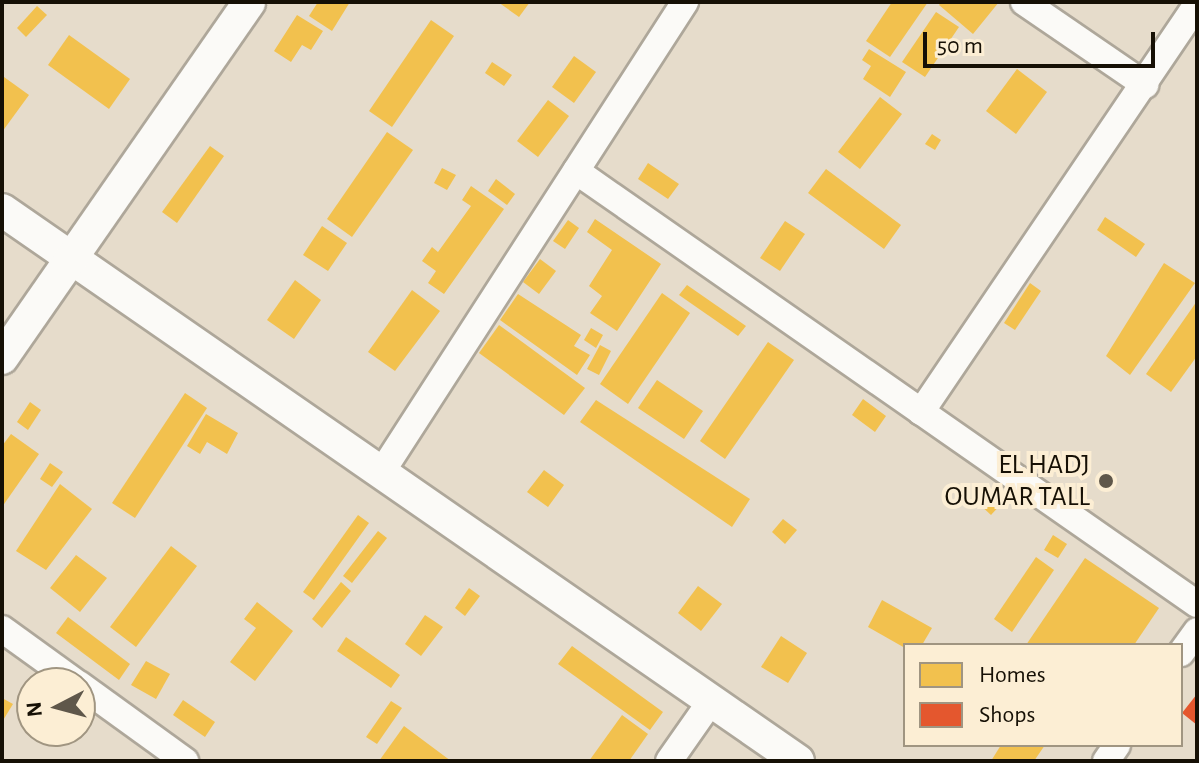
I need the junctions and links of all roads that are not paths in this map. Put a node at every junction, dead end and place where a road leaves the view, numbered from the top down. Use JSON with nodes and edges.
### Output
{"nodes":[{"id":1,"x":249,"y":2,"type":"edge"},
{"id":2,"x":685,"y":2,"type":"edge"},
{"id":3,"x":1024,"y":2,"type":"edge"},
{"id":4,"x":1197,"y":5,"type":"edge"},
{"id":5,"x":1145,"y":85,"type":"junction"},
{"id":6,"x":576,"y":171,"type":"junction"},
{"id":7,"x":2,"y":210,"type":"edge"},
{"id":8,"x":71,"y":258,"type":"junction"},
{"id":9,"x":2,"y":358,"type":"edge"},
{"id":10,"x":921,"y":412,"type":"junction"},
{"id":11,"x":381,"y":473,"type":"junction"},
{"id":12,"x":1197,"y":604,"type":"edge"},
{"id":13,"x":2,"y":629,"type":"edge"},
{"id":14,"x":1197,"y":631,"type":"edge"},
{"id":15,"x":1183,"y":650,"type":"edge"},
{"id":16,"x":55,"y":667,"type":"edge"},
{"id":17,"x":96,"y":697,"type":"edge"},
{"id":18,"x":711,"y":701,"type":"junction"},
{"id":19,"x":180,"y":760,"type":"edge"},
{"id":20,"x":669,"y":761,"type":"edge"},
{"id":21,"x":798,"y":761,"type":"edge"}],
"edges":[{"from":1,"to":8,"type":"street"},
{"from":2,"to":6,"type":"street"},
{"from":3,"to":5,"type":"street"},
{"from":4,"to":5,"type":"street"},
{"from":5,"to":10,"type":"street"},
{"from":6,"to":10,"type":"street"},
{"from":6,"to":11,"type":"street"},
{"from":7,"to":8,"type":"street"},
{"from":8,"to":9,"type":"street"},
{"from":8,"to":11,"type":"street"},
{"from":10,"to":12,"type":"street"},
{"from":11,"to":18,"type":"street"},
{"from":13,"to":16,"type":"street"},
{"from":14,"to":15,"type":"street"},
{"from":17,"to":19,"type":"street"},
{"from":18,"to":20,"type":"street"},
{"from":18,"to":21,"type":"street"}]}
